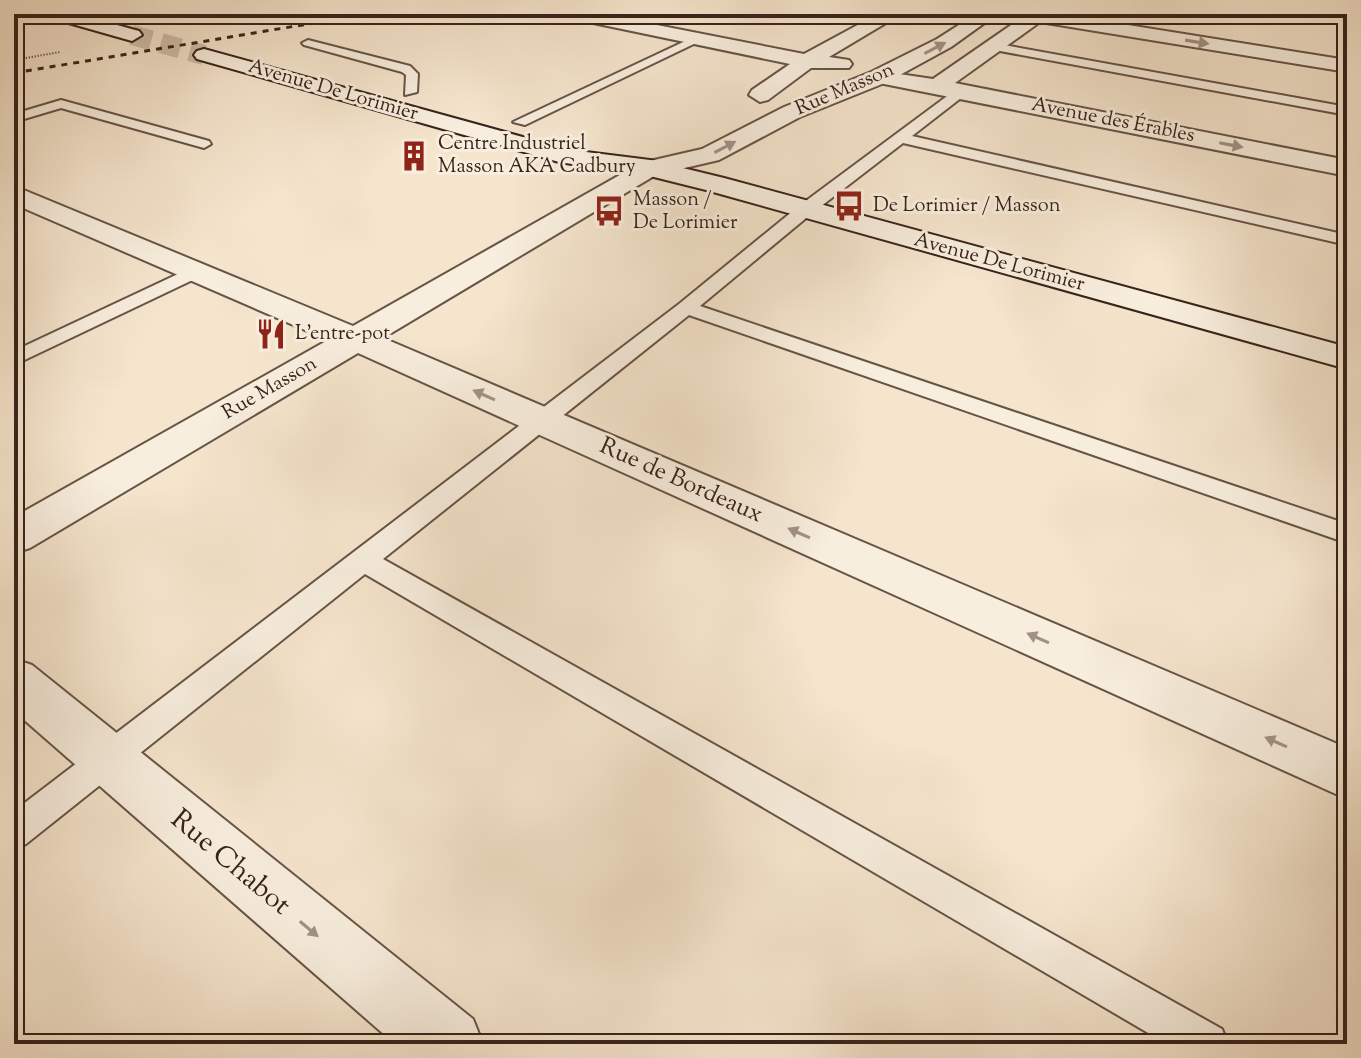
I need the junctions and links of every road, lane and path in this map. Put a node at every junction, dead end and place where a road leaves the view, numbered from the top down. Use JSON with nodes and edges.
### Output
{"nodes":[{"id":1,"x":57,"y":14,"type":"edge"},
{"id":2,"x":109,"y":14,"type":"edge"},
{"id":3,"x":574,"y":14,"type":"edge"},
{"id":4,"x":892,"y":14,"type":"edge"},
{"id":5,"x":988,"y":14,"type":"edge"},
{"id":6,"x":1038,"y":15,"type":"edge"},
{"id":7,"x":153,"y":26,"type":"tunnel mouth"},
{"id":8,"x":132,"y":35,"type":"tunnel mouth"},
{"id":9,"x":696,"y":39,"type":"junction"},
{"id":10,"x":308,"y":43,"type":"dead end"},
{"id":11,"x":234,"y":45,"type":"tunnel mouth"},
{"id":12,"x":993,"y":47,"type":"junction"},
{"id":13,"x":70,"y":50,"type":"dead end"},
{"id":14,"x":204,"y":55,"type":"tunnel mouth"},
{"id":15,"x":14,"y":60,"type":"edge"},
{"id":16,"x":807,"y":61,"type":"junction"},
{"id":17,"x":1347,"y":66,"type":"edge"},
{"id":18,"x":879,"y":77,"type":"junction"},
{"id":19,"x":937,"y":86,"type":"junction"},
{"id":20,"x":963,"y":91,"type":"junction"},
{"id":21,"x":410,"y":92,"type":"junction"},
{"id":22,"x":1347,"y":111,"type":"edge"},
{"id":23,"x":14,"y":118,"type":"edge"},
{"id":24,"x":520,"y":122,"type":"junction"},
{"id":25,"x":682,"y":135,"type":"dead end"},
{"id":26,"x":901,"y":138,"type":"junction"},
{"id":27,"x":204,"y":144,"type":"dead end"},
{"id":28,"x":650,"y":168,"type":"junction"},
{"id":29,"x":1347,"y":168,"type":"edge"},
{"id":30,"x":17,"y":197,"type":"edge"},
{"id":31,"x":805,"y":210,"type":"junction"},
{"id":32,"x":1347,"y":240,"type":"edge"},
{"id":33,"x":195,"y":272,"type":"junction"},
{"id":34,"x":686,"y":308,"type":"junction"},
{"id":35,"x":356,"y":340,"type":"junction"},
{"id":36,"x":16,"y":356,"type":"edge"},
{"id":37,"x":1347,"y":358,"type":"edge"},
{"id":38,"x":540,"y":419,"type":"junction"},
{"id":39,"x":1347,"y":534,"type":"edge"},
{"id":40,"x":14,"y":537,"type":"edge"},
{"id":41,"x":362,"y":560,"type":"junction"},
{"id":42,"x":14,"y":680,"type":"edge"},
{"id":43,"x":107,"y":761,"type":"junction"},
{"id":44,"x":1347,"y":774,"type":"edge"},
{"id":45,"x":14,"y":832,"type":"edge"},
{"id":46,"x":448,"y":1044,"type":"edge"},
{"id":47,"x":1207,"y":1044,"type":"edge"}],
"edges":[{"from":1,"to":8,"type":"street"},
{"from":2,"to":7,"type":"street"},
{"from":3,"to":9,"type":"street"},
{"from":4,"to":16,"type":"street","name":"Rue Masson"},
{"from":18,"to":5,"type":"street","name":"Rue Masson","one_way":true},
{"from":6,"to":12,"type":"street"},
{"from":6,"to":17,"type":"street","one_way":true},
{"from":9,"to":16,"type":"street"},
{"from":9,"to":24,"type":"lane"},
{"from":10,"to":21,"type":"lane"},
{"from":11,"to":21,"type":"street","name":"Avenue De Lorimier"},
{"from":12,"to":19,"type":"street"},
{"from":12,"to":22,"type":"lane"},
{"from":13,"to":15,"type":"path"},
{"from":14,"to":28,"type":"street","name":"Avenue De Lorimier"},
{"from":16,"to":16,"type":"street","name":"Rue Masson"},
{"from":18,"to":19,"type":"street","name":"Avenue des Érables"},
{"from":28,"to":18,"type":"street","name":"Rue Masson","one_way":true},
{"from":19,"to":20,"type":"street","name":"Avenue des Érables"},
{"from":20,"to":26,"type":"lane"},
{"from":20,"to":29,"type":"street","name":"Avenue des Érables","one_way":true},
{"from":21,"to":24,"type":"street","name":"Avenue De Lorimier"},
{"from":23,"to":27,"type":"lane"},
{"from":24,"to":28,"type":"street","name":"Avenue De Lorimier"},
{"from":25,"to":28,"type":"street","name":"Rue Masson"},
{"from":26,"to":31,"type":"lane"},
{"from":26,"to":32,"type":"lane"},
{"from":28,"to":31,"type":"street","name":"Avenue De Lorimier"},
{"from":28,"to":35,"type":"street","name":"Rue Masson"},
{"from":30,"to":33,"type":"street","name":"Rue de Bordeaux"},
{"from":31,"to":34,"type":"lane"},
{"from":31,"to":37,"type":"street","name":"Avenue De Lorimier"},
{"from":33,"to":35,"type":"street","name":"Rue de Bordeaux"},
{"from":33,"to":36,"type":"lane"},
{"from":34,"to":38,"type":"lane"},
{"from":34,"to":39,"type":"lane"},
{"from":38,"to":35,"type":"street","name":"Rue de Bordeaux","one_way":true},
{"from":35,"to":40,"type":"street","name":"Rue Masson"},
{"from":38,"to":41,"type":"lane"},
{"from":44,"to":38,"type":"street","name":"Rue de Bordeaux","one_way":true},
{"from":41,"to":43,"type":"lane"},
{"from":41,"to":47,"type":"lane"},
{"from":42,"to":43,"type":"street","name":"Rue Chabot"},
{"from":43,"to":45,"type":"lane"},
{"from":43,"to":46,"type":"street","name":"Rue Chabot","one_way":true}]}
